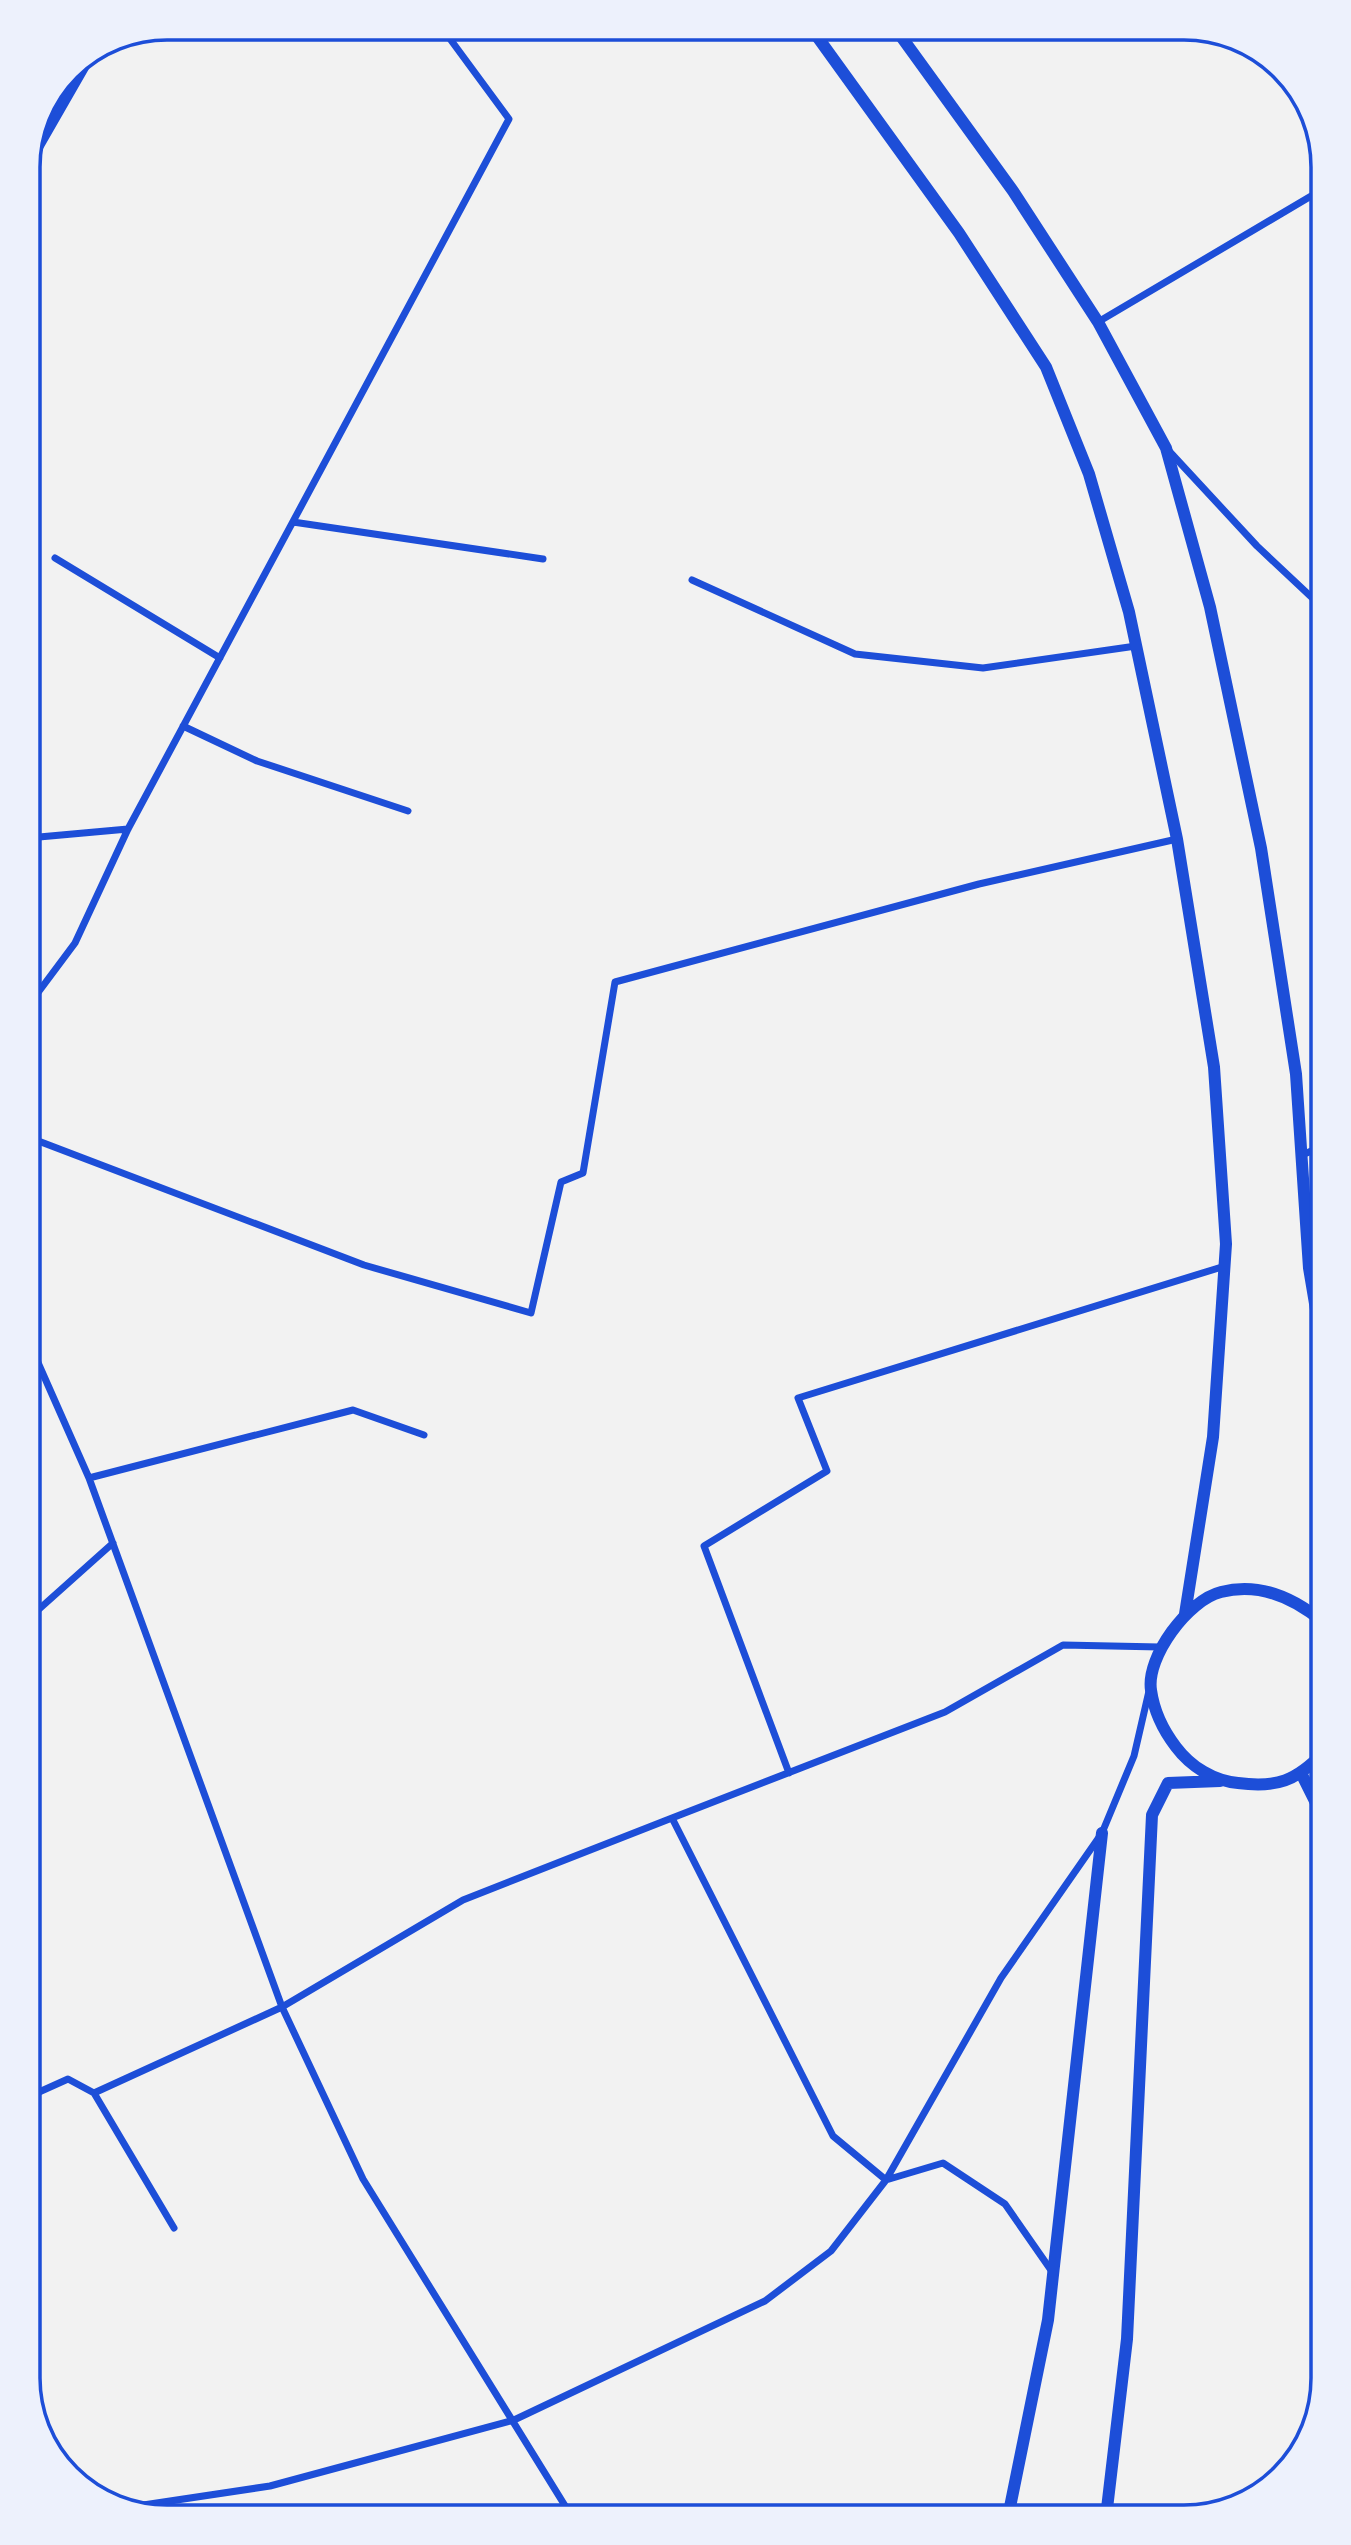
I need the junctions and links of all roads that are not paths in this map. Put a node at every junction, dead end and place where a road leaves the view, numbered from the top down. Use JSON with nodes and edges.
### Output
{"nodes":[{"id":1,"x":451,"y":40,"type":"edge"},
{"id":2,"x":820,"y":41,"type":"edge"},
{"id":3,"x":904,"y":41,"type":"edge"},
{"id":4,"x":75,"y":81,"type":"edge"},
{"id":5,"x":45,"y":133,"type":"edge"},
{"id":6,"x":1311,"y":196,"type":"edge"},
{"id":7,"x":1098,"y":322,"type":"junction"},
{"id":8,"x":1166,"y":448,"type":"junction"},
{"id":9,"x":293,"y":522,"type":"junction"},
{"id":10,"x":55,"y":558,"type":"dead end"},
{"id":11,"x":543,"y":559,"type":"dead end"},
{"id":12,"x":692,"y":580,"type":"dead end"},
{"id":13,"x":1311,"y":597,"type":"edge"},
{"id":14,"x":1136,"y":646,"type":"junction"},
{"id":15,"x":220,"y":658,"type":"junction"},
{"id":16,"x":183,"y":726,"type":"junction"},
{"id":17,"x":408,"y":811,"type":"dead end"},
{"id":18,"x":128,"y":829,"type":"junction"},
{"id":19,"x":41,"y":837,"type":"edge"},
{"id":20,"x":1178,"y":839,"type":"junction"},
{"id":21,"x":41,"y":989,"type":"edge"},
{"id":22,"x":41,"y":1144,"type":"edge"},
{"id":23,"x":1311,"y":1151,"type":"edge"},
{"id":24,"x":1302,"y":1155,"type":"junction"},
{"id":25,"x":1225,"y":1266,"type":"junction"},
{"id":26,"x":1311,"y":1285,"type":"edge"},
{"id":27,"x":40,"y":1368,"type":"edge"},
{"id":28,"x":424,"y":1435,"type":"dead end"},
{"id":29,"x":89,"y":1478,"type":"junction"},
{"id":30,"x":113,"y":1543,"type":"junction"},
{"id":31,"x":40,"y":1608,"type":"edge"},
{"id":32,"x":1311,"y":1612,"type":"edge"},
{"id":33,"x":1185,"y":1614,"type":"junction"},
{"id":34,"x":1160,"y":1647,"type":"junction"},
{"id":35,"x":1150,"y":1687,"type":"junction"},
{"id":36,"x":1311,"y":1765,"type":"edge"},
{"id":37,"x":789,"y":1773,"type":"junction"},
{"id":38,"x":1301,"y":1775,"type":"junction"},
{"id":39,"x":1220,"y":1781,"type":"junction"},
{"id":40,"x":1311,"y":1794,"type":"edge"},
{"id":41,"x":672,"y":1818,"type":"junction"},
{"id":42,"x":1102,"y":1833,"type":"junction"},
{"id":43,"x":282,"y":2007,"type":"junction"},
{"id":44,"x":40,"y":2092,"type":"edge"},
{"id":45,"x":94,"y":2093,"type":"junction"},
{"id":46,"x":886,"y":2180,"type":"junction"},
{"id":47,"x":174,"y":2228,"type":"dead end"},
{"id":48,"x":1053,"y":2274,"type":"junction"},
{"id":49,"x":514,"y":2420,"type":"junction"},
{"id":50,"x":154,"y":2503,"type":"edge"},
{"id":51,"x":564,"y":2504,"type":"edge"},
{"id":52,"x":1010,"y":2505,"type":"edge"},
{"id":53,"x":1108,"y":2505,"type":"edge"}],
"edges":[{"from":1,"to":9,"type":"street"},
{"from":2,"to":14,"type":"street"},
{"from":3,"to":7,"type":"street"},
{"from":4,"to":5,"type":"street"},
{"from":6,"to":7,"type":"street"},
{"from":7,"to":8,"type":"street"},
{"from":8,"to":13,"type":"street"},
{"from":8,"to":24,"type":"street"},
{"from":9,"to":11,"type":"street"},
{"from":9,"to":15,"type":"street"},
{"from":10,"to":15,"type":"street"},
{"from":12,"to":14,"type":"street"},
{"from":14,"to":20,"type":"street"},
{"from":15,"to":16,"type":"street"},
{"from":16,"to":17,"type":"street"},
{"from":16,"to":18,"type":"street"},
{"from":18,"to":19,"type":"street"},
{"from":18,"to":21,"type":"street"},
{"from":20,"to":22,"type":"street"},
{"from":20,"to":25,"type":"street"},
{"from":23,"to":24,"type":"street"},
{"from":24,"to":26,"type":"street"},
{"from":25,"to":33,"type":"street"},
{"from":25,"to":37,"type":"street"},
{"from":27,"to":29,"type":"street"},
{"from":28,"to":29,"type":"street"},
{"from":29,"to":30,"type":"street"},
{"from":30,"to":31,"type":"street"},
{"from":30,"to":43,"type":"street"},
{"from":32,"to":33,"type":"street"},
{"from":33,"to":34,"type":"street"},
{"from":34,"to":35,"type":"street"},
{"from":34,"to":37,"type":"street"},
{"from":35,"to":39,"type":"street"},
{"from":35,"to":42,"type":"street"},
{"from":36,"to":38,"type":"street"},
{"from":37,"to":41,"type":"street"},
{"from":38,"to":39,"type":"street"},
{"from":38,"to":40,"type":"street"},
{"from":39,"to":53,"type":"street"},
{"from":41,"to":43,"type":"street"},
{"from":41,"to":46,"type":"street"},
{"from":42,"to":46,"type":"street"},
{"from":42,"to":48,"type":"street"},
{"from":43,"to":45,"type":"street"},
{"from":43,"to":49,"type":"street"},
{"from":44,"to":45,"type":"street"},
{"from":45,"to":47,"type":"street"},
{"from":46,"to":48,"type":"street"},
{"from":46,"to":49,"type":"street"},
{"from":48,"to":52,"type":"street"},
{"from":49,"to":50,"type":"street"},
{"from":49,"to":51,"type":"street"}]}
